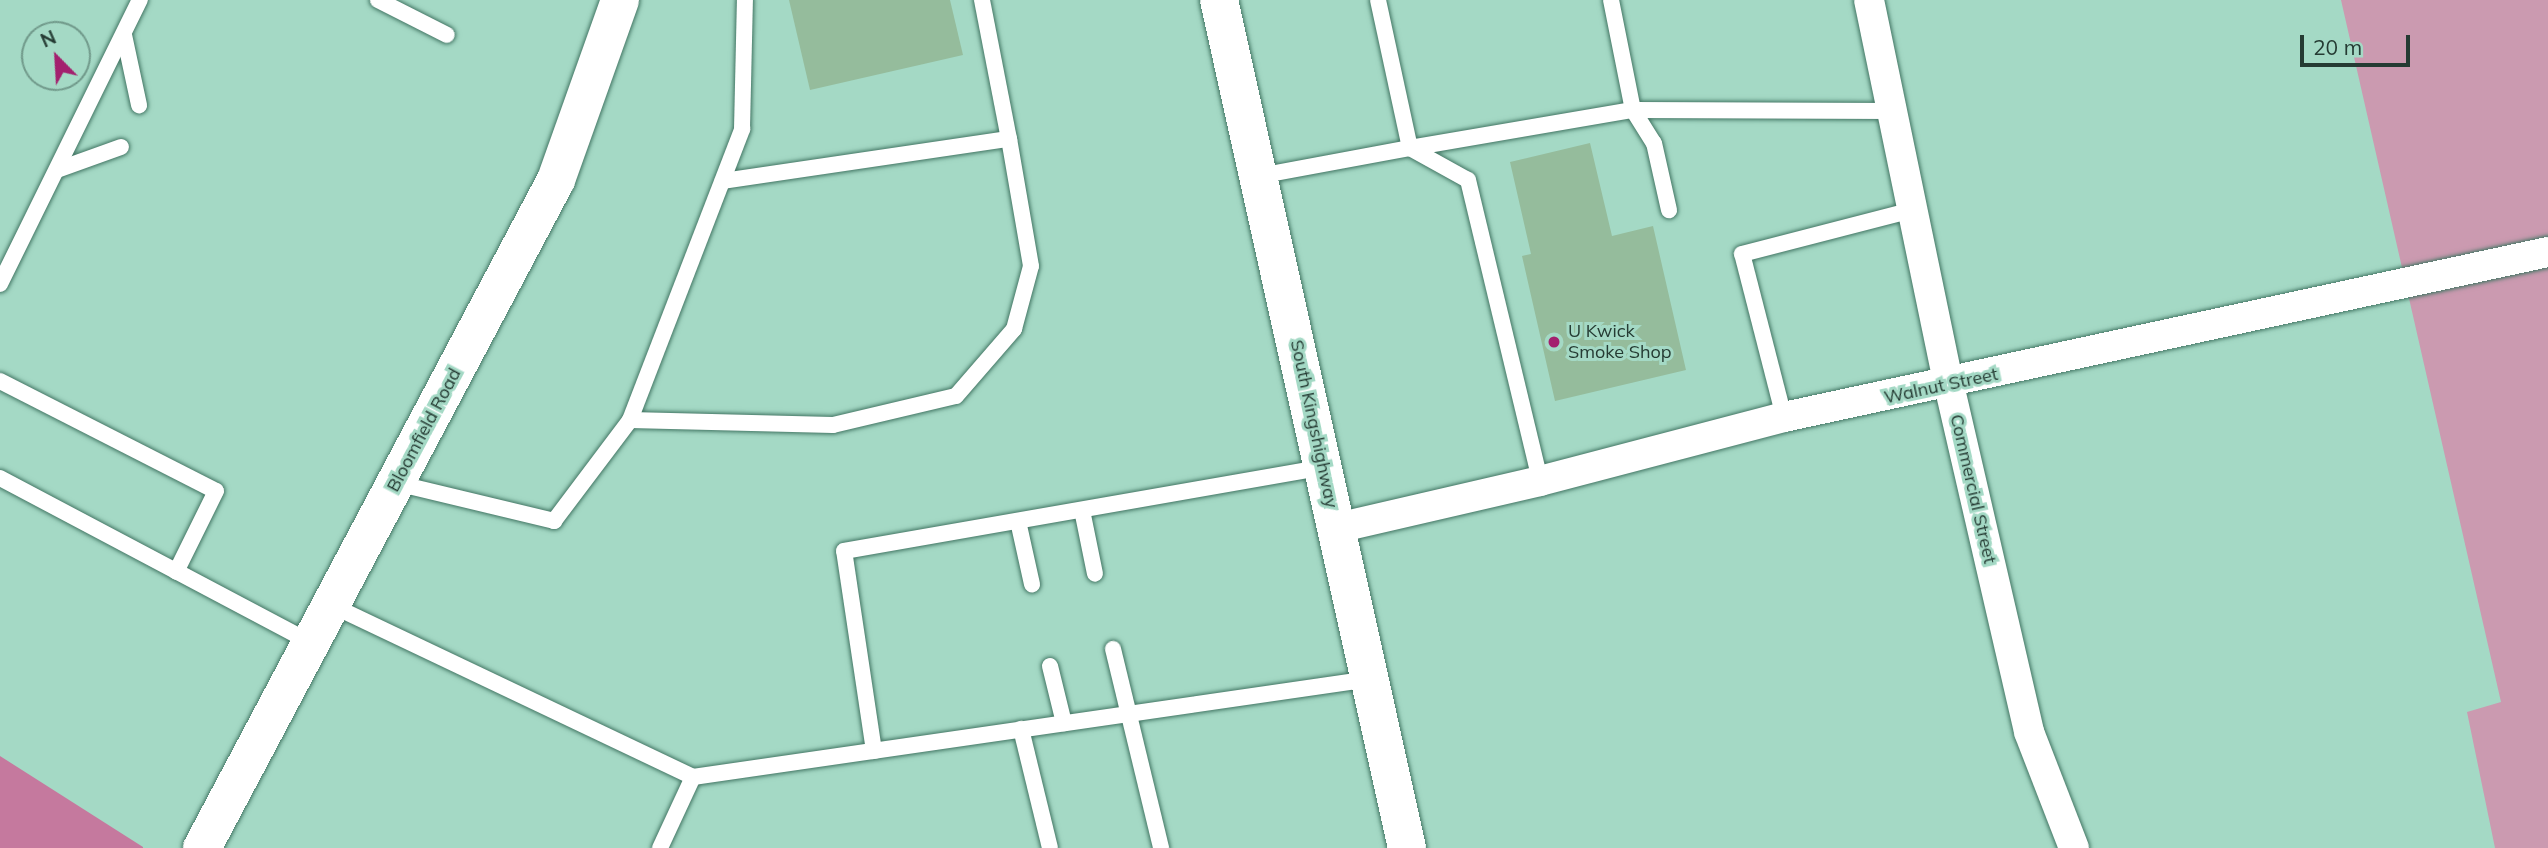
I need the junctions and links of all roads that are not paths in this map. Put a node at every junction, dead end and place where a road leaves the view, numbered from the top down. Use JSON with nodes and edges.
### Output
{"nodes":[{"id":1,"x":140,"y":0,"type":"edge"},
{"id":2,"x":378,"y":0,"type":"edge"},
{"id":3,"x":620,"y":0,"type":"edge"},
{"id":4,"x":744,"y":0,"type":"edge"},
{"id":5,"x":982,"y":0,"type":"edge"},
{"id":6,"x":1220,"y":0,"type":"edge"},
{"id":7,"x":1378,"y":0,"type":"edge"},
{"id":8,"x":1611,"y":0,"type":"edge"},
{"id":9,"x":1869,"y":0,"type":"edge"},
{"id":10,"x":124,"y":35,"type":"junction"},
{"id":11,"x":447,"y":35,"type":"dead end"},
{"id":12,"x":139,"y":105,"type":"dead end"},
{"id":13,"x":1633,"y":110,"type":"junction"},
{"id":14,"x":1892,"y":111,"type":"junction"},
{"id":15,"x":1009,"y":139,"type":"junction"},
{"id":16,"x":121,"y":147,"type":"dead end"},
{"id":17,"x":1410,"y":148,"type":"junction"},
{"id":18,"x":57,"y":170,"type":"junction"},
{"id":19,"x":1259,"y":176,"type":"junction"},
{"id":20,"x":723,"y":181,"type":"junction"},
{"id":21,"x":1669,"y":210,"type":"dead end"},
{"id":22,"x":1912,"y":210,"type":"junction"},
{"id":23,"x":2548,"y":252,"type":"edge"},
{"id":24,"x":0,"y":284,"type":"edge"},
{"id":25,"x":0,"y":381,"type":"edge"},
{"id":26,"x":1949,"y":385,"type":"junction"},
{"id":27,"x":1784,"y":417,"type":"junction"},
{"id":28,"x":631,"y":420,"type":"junction"},
{"id":29,"x":1323,"y":467,"type":"junction"},
{"id":30,"x":0,"y":478,"type":"edge"},
{"id":31,"x":1540,"y":481,"type":"junction"},
{"id":32,"x":396,"y":483,"type":"junction"},
{"id":33,"x":1083,"y":510,"type":"junction"},
{"id":34,"x":1018,"y":521,"type":"junction"},
{"id":35,"x":1337,"y":528,"type":"junction"},
{"id":36,"x":176,"y":572,"type":"junction"},
{"id":37,"x":1095,"y":574,"type":"dead end"},
{"id":38,"x":1032,"y":584,"type":"dead end"},
{"id":39,"x":331,"y":605,"type":"junction"},
{"id":40,"x":312,"y":643,"type":"junction"},
{"id":41,"x":1113,"y":649,"type":"dead end"},
{"id":42,"x":1050,"y":666,"type":"dead end"},
{"id":43,"x":1370,"y":679,"type":"junction"},
{"id":44,"x":1128,"y":715,"type":"junction"},
{"id":45,"x":1063,"y":723,"type":"junction"},
{"id":46,"x":1021,"y":729,"type":"junction"},
{"id":47,"x":874,"y":751,"type":"junction"},
{"id":48,"x":693,"y":778,"type":"junction"},
{"id":49,"x":202,"y":848,"type":"edge"},
{"id":50,"x":660,"y":848,"type":"edge"},
{"id":51,"x":1051,"y":848,"type":"edge"},
{"id":52,"x":1161,"y":848,"type":"edge"},
{"id":53,"x":1407,"y":848,"type":"edge"},
{"id":54,"x":2074,"y":848,"type":"edge"}],
"edges":[{"from":1,"to":10,"type":"lane"},
{"from":2,"to":11,"type":"lane"},
{"from":3,"to":32,"type":"street","name":"Bloomfield Road"},
{"from":4,"to":20,"type":"lane"},
{"from":5,"to":15,"type":"lane"},
{"from":6,"to":19,"type":"street","name":"South Kingshighway"},
{"from":7,"to":17,"type":"lane"},
{"from":8,"to":13,"type":"lane"},
{"from":9,"to":14,"type":"street","name":"Commercial Street"},
{"from":10,"to":12,"type":"lane"},
{"from":10,"to":18,"type":"lane"},
{"from":13,"to":14,"type":"lane"},
{"from":13,"to":17,"type":"lane"},
{"from":13,"to":21,"type":"lane"},
{"from":14,"to":22,"type":"street","name":"Commercial Street"},
{"from":15,"to":20,"type":"lane"},
{"from":15,"to":28,"type":"lane"},
{"from":16,"to":18,"type":"lane"},
{"from":17,"to":19,"type":"lane"},
{"from":17,"to":31,"type":"lane"},
{"from":18,"to":24,"type":"lane"},
{"from":19,"to":29,"type":"street","name":"South Kingshighway"},
{"from":20,"to":28,"type":"lane"},
{"from":22,"to":26,"type":"street","name":"Commercial Street"},
{"from":22,"to":27,"type":"lane"},
{"from":23,"to":26,"type":"street","name":"Walnut Street"},
{"from":25,"to":36,"type":"lane"},
{"from":26,"to":27,"type":"street","name":"Walnut Street"},
{"from":26,"to":54,"type":"street","name":"Commercial Street"},
{"from":27,"to":31,"type":"street","name":"Walnut Street"},
{"from":28,"to":32,"type":"lane"},
{"from":29,"to":33,"type":"lane"},
{"from":29,"to":35,"type":"street","name":"South Kingshighway"},
{"from":30,"to":36,"type":"lane"},
{"from":31,"to":35,"type":"street","name":"Walnut Street"},
{"from":32,"to":39,"type":"street","name":"Bloomfield Road"},
{"from":33,"to":34,"type":"lane"},
{"from":33,"to":37,"type":"lane"},
{"from":34,"to":38,"type":"lane"},
{"from":34,"to":47,"type":"lane"},
{"from":35,"to":43,"type":"street","name":"South Kingshighway"},
{"from":36,"to":40,"type":"lane"},
{"from":39,"to":40,"type":"street","name":"Bloomfield Road"},
{"from":39,"to":48,"type":"lane"},
{"from":40,"to":49,"type":"street","name":"Bloomfield Road"},
{"from":41,"to":44,"type":"lane"},
{"from":42,"to":45,"type":"lane"},
{"from":43,"to":44,"type":"lane"},
{"from":43,"to":53,"type":"street","name":"South Kingshighway"},
{"from":44,"to":45,"type":"lane"},
{"from":44,"to":52,"type":"lane"},
{"from":45,"to":46,"type":"lane"},
{"from":46,"to":47,"type":"lane"},
{"from":46,"to":51,"type":"lane"},
{"from":47,"to":48,"type":"lane"},
{"from":48,"to":50,"type":"lane"}]}
